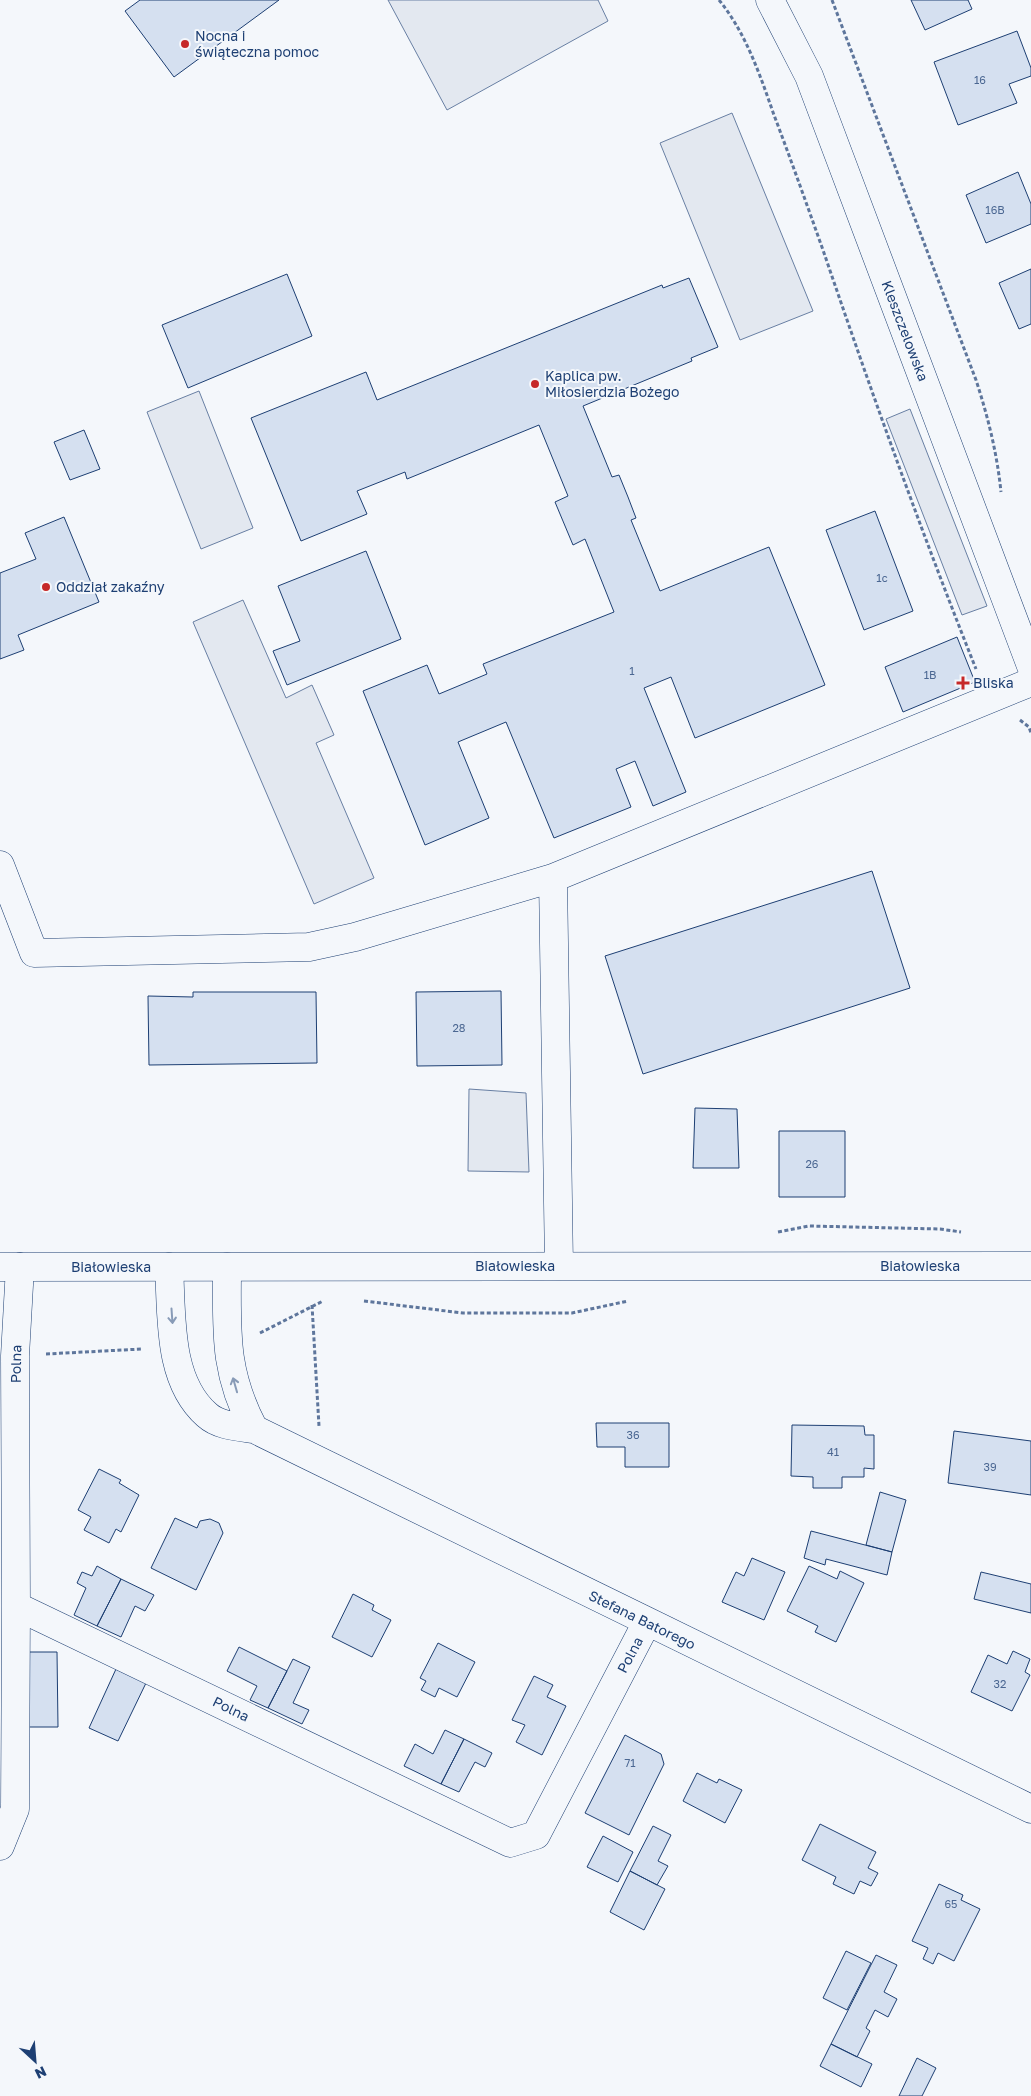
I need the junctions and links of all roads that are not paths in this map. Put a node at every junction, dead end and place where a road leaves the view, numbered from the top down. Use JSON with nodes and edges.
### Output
{"nodes":[{"id":1,"x":770,"y":0,"type":"edge"},
{"id":2,"x":1031,"y":666,"type":"edge"},
{"id":3,"x":1031,"y":682,"type":"edge"},
{"id":4,"x":0,"y":865,"type":"edge"},
{"id":5,"x":553,"y":878,"type":"junction"},
{"id":6,"x":560,"y":1266,"type":"junction"},
{"id":7,"x":1031,"y":1266,"type":"edge"},
{"id":8,"x":10,"y":1267,"type":"edge"},
{"id":9,"x":169,"y":1267,"type":"junction"},
{"id":10,"x":227,"y":1267,"type":"junction"},
{"id":11,"x":254,"y":1429,"type":"junction"},
{"id":12,"x":16,"y":1606,"type":"junction"},
{"id":13,"x":647,"y":1622,"type":"junction"},
{"id":14,"x":1031,"y":1809,"type":"edge"},
{"id":15,"x":0,"y":1846,"type":"edge"}],
"edges":[{"from":1,"to":2,"type":"street","name":"Kleszczelowska"},
{"from":3,"to":5,"type":"street"},
{"from":4,"to":5,"type":"street"},
{"from":5,"to":6,"type":"street"},
{"from":6,"to":7,"type":"street","name":"Białowieska"},
{"from":6,"to":10,"type":"street","name":"Białowieska"},
{"from":8,"to":9,"type":"street","name":"Białowieska"},
{"from":8,"to":12,"type":"street","name":"Polna"},
{"from":9,"to":10,"type":"street","name":"Białowieska"},
{"from":9,"to":11,"type":"street","name":"Stefana Batorego","one_way":true},
{"from":11,"to":10,"type":"street","one_way":true},
{"from":11,"to":13,"type":"street","name":"Stefana Batorego"},
{"from":12,"to":13,"type":"street","name":"Polna"},
{"from":12,"to":15,"type":"street"},
{"from":13,"to":14,"type":"street","name":"Stefana Batorego"}]}
